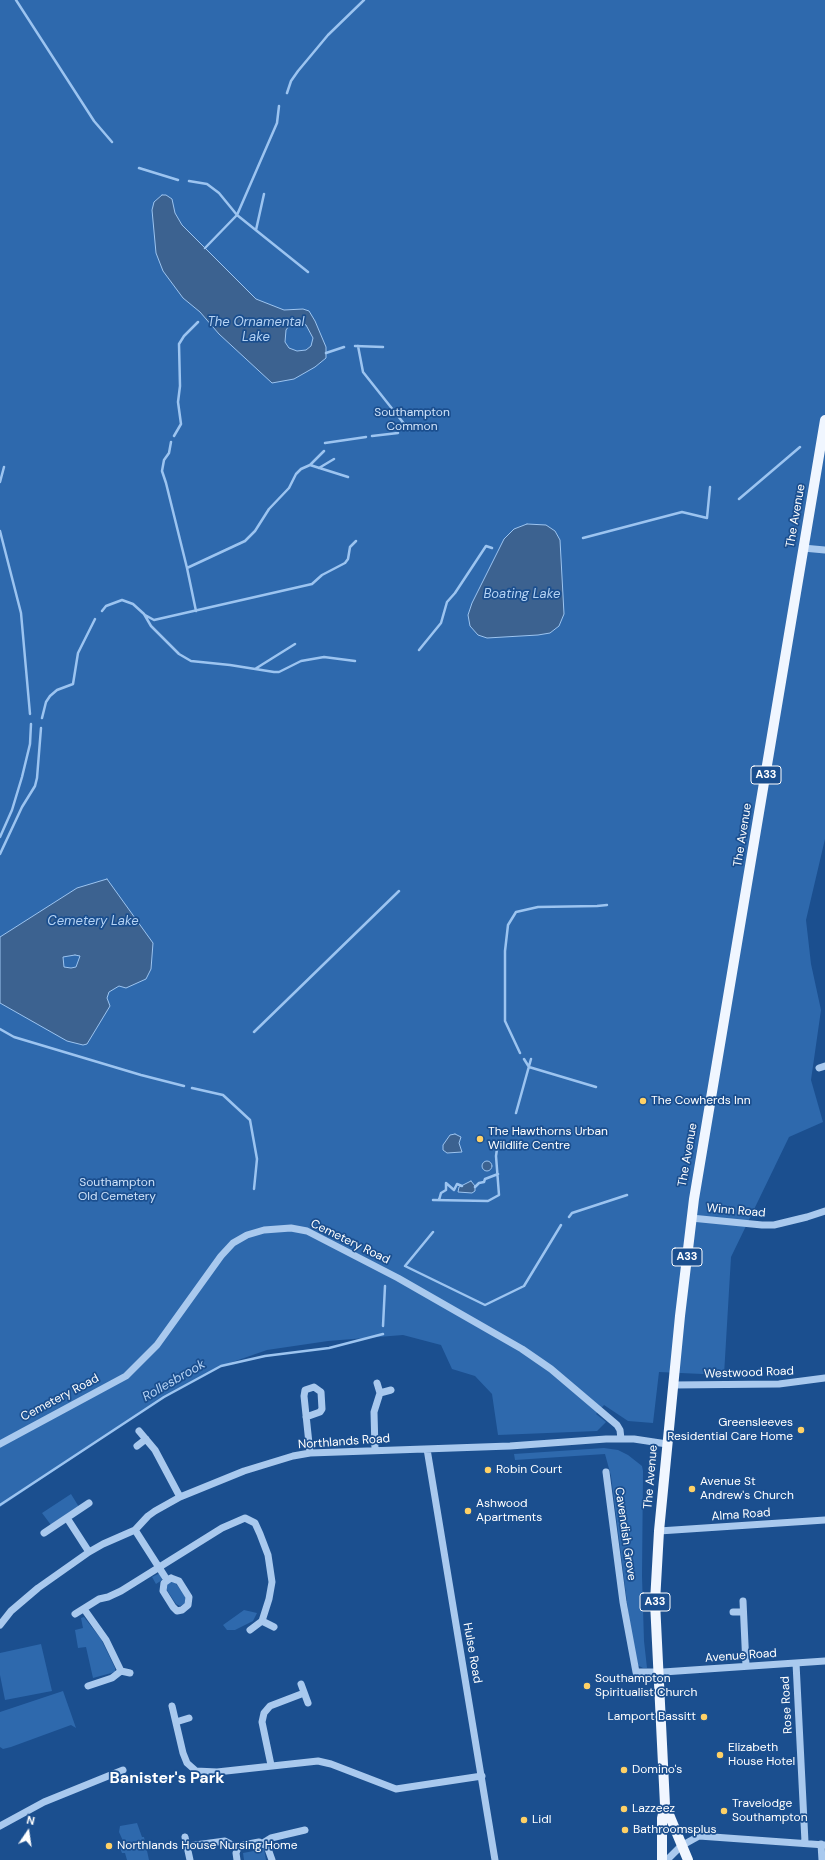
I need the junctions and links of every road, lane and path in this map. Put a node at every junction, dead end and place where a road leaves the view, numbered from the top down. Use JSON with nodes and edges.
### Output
{"nodes":[{"id":1,"x":825,"y":420,"type":"edge"},
{"id":2,"x":803,"y":548,"type":"junction"},
{"id":3,"x":825,"y":550,"type":"edge"},
{"id":4,"x":825,"y":1211,"type":"edge"},
{"id":5,"x":691,"y":1218,"type":"junction"},
{"id":6,"x":825,"y":1378,"type":"edge"},
{"id":7,"x":377,"y":1383,"type":"dead end"},
{"id":8,"x":673,"y":1385,"type":"junction"},
{"id":9,"x":391,"y":1390,"type":"dead end"},
{"id":10,"x":380,"y":1393,"type":"junction"},
{"id":11,"x":306,"y":1417,"type":"dead end"},
{"id":12,"x":139,"y":1431,"type":"dead end"},
{"id":13,"x":146,"y":1439,"type":"junction"},
{"id":14,"x":621,"y":1439,"type":"junction"},
{"id":15,"x":0,"y":1444,"type":"edge"},
{"id":16,"x":667,"y":1444,"type":"junction"},
{"id":17,"x":137,"y":1446,"type":"dead end"},
{"id":18,"x":427,"y":1449,"type":"junction"},
{"id":19,"x":375,"y":1450,"type":"junction"},
{"id":20,"x":310,"y":1453,"type":"junction"},
{"id":21,"x":606,"y":1472,"type":"dead end"},
{"id":22,"x":180,"y":1497,"type":"junction"},
{"id":23,"x":89,"y":1503,"type":"dead end"},
{"id":24,"x":67,"y":1518,"type":"junction"},
{"id":25,"x":825,"y":1520,"type":"edge"},
{"id":26,"x":136,"y":1530,"type":"junction"},
{"id":27,"x":659,"y":1531,"type":"junction"},
{"id":28,"x":44,"y":1533,"type":"dead end"},
{"id":29,"x":89,"y":1552,"type":"junction"},
{"id":30,"x":159,"y":1567,"type":"junction"},
{"id":31,"x":167,"y":1580,"type":"junction"},
{"id":32,"x":743,"y":1601,"type":"dead end"},
{"id":33,"x":84,"y":1609,"type":"junction"},
{"id":34,"x":733,"y":1612,"type":"dead end"},
{"id":35,"x":743,"y":1612,"type":"junction"},
{"id":36,"x":75,"y":1614,"type":"dead end"},
{"id":37,"x":262,"y":1621,"type":"junction"},
{"id":38,"x":0,"y":1625,"type":"edge"},
{"id":39,"x":274,"y":1627,"type":"dead end"},
{"id":40,"x":250,"y":1630,"type":"dead end"},
{"id":41,"x":825,"y":1661,"type":"edge"},
{"id":42,"x":796,"y":1663,"type":"junction"},
{"id":43,"x":746,"y":1666,"type":"junction"},
{"id":44,"x":121,"y":1671,"type":"junction"},
{"id":45,"x":658,"y":1672,"type":"junction"},
{"id":46,"x":130,"y":1673,"type":"dead end"},
{"id":47,"x":301,"y":1684,"type":"dead end"},
{"id":48,"x":88,"y":1686,"type":"dead end"},
{"id":49,"x":304,"y":1693,"type":"junction"},
{"id":50,"x":308,"y":1703,"type":"dead end"},
{"id":51,"x":172,"y":1706,"type":"dead end"},
{"id":52,"x":189,"y":1718,"type":"dead end"},
{"id":53,"x":176,"y":1722,"type":"junction"},
{"id":54,"x":271,"y":1765,"type":"junction"},
{"id":55,"x":123,"y":1770,"type":"dead end"},
{"id":56,"x":482,"y":1776,"type":"junction"},
{"id":57,"x":665,"y":1805,"type":"junction"},
{"id":58,"x":0,"y":1826,"type":"edge"},
{"id":59,"x":305,"y":1830,"type":"dead end"},
{"id":60,"x":185,"y":1837,"type":"dead end"},
{"id":61,"x":805,"y":1842,"type":"junction"},
{"id":62,"x":263,"y":1843,"type":"junction"},
{"id":63,"x":823,"y":1844,"type":"edge"},
{"id":64,"x":188,"y":1846,"type":"junction"},
{"id":65,"x":681,"y":1846,"type":"junction"},
{"id":66,"x":238,"y":1848,"type":"junction"},
{"id":67,"x":190,"y":1860,"type":"edge"},
{"id":68,"x":237,"y":1860,"type":"edge"},
{"id":69,"x":272,"y":1860,"type":"edge"},
{"id":70,"x":495,"y":1860,"type":"edge"},
{"id":71,"x":662,"y":1860,"type":"edge"},
{"id":72,"x":667,"y":1860,"type":"edge"},
{"id":73,"x":688,"y":1860,"type":"edge"},
{"id":74,"x":822,"y":1860,"type":"edge"}],
"edges":[{"from":1,"to":2,"type":"main road","name":"The Avenue","number":"A33"},
{"from":2,"to":3,"type":"street"},
{"from":2,"to":5,"type":"main road","name":"The Avenue","number":"A33"},
{"from":4,"to":5,"type":"street","name":"Winn Road"},
{"from":5,"to":8,"type":"main road","name":"The Avenue","number":"A33"},
{"from":6,"to":8,"type":"street","name":"Westwood Road"},
{"from":7,"to":10,"type":"street"},
{"from":8,"to":16,"type":"main road","name":"The Avenue","number":"A33"},
{"from":9,"to":10,"type":"street"},
{"from":10,"to":19,"type":"street"},
{"from":11,"to":20,"type":"street"},
{"from":12,"to":13,"type":"street"},
{"from":13,"to":17,"type":"street"},
{"from":13,"to":22,"type":"street"},
{"from":14,"to":15,"type":"street","name":"Cemetery Road"},
{"from":14,"to":16,"type":"street","name":"Northlands Road"},
{"from":14,"to":18,"type":"street","name":"Northlands Road"},
{"from":16,"to":27,"type":"main road","name":"The Avenue","number":"A33"},
{"from":18,"to":19,"type":"street","name":"Northlands Road"},
{"from":18,"to":56,"type":"street","name":"Hulse Road"},
{"from":19,"to":20,"type":"street","name":"Northlands Road"},
{"from":20,"to":22,"type":"street","name":"Northlands Road"},
{"from":21,"to":45,"type":"street","name":"Cavendish Grove"},
{"from":22,"to":26,"type":"street","name":"Northlands Road"},
{"from":23,"to":24,"type":"street"},
{"from":24,"to":28,"type":"street"},
{"from":24,"to":29,"type":"street"},
{"from":25,"to":27,"type":"street","name":"Alma Road"},
{"from":26,"to":29,"type":"street","name":"Northlands Road"},
{"from":26,"to":30,"type":"street"},
{"from":27,"to":45,"type":"main road","name":"The Avenue","number":"A33"},
{"from":29,"to":38,"type":"street","name":"Northlands Road"},
{"from":30,"to":31,"type":"street"},
{"from":30,"to":33,"type":"street"},
{"from":30,"to":37,"type":"street"},
{"from":31,"to":31,"type":"street"},
{"from":32,"to":35,"type":"street"},
{"from":33,"to":36,"type":"street"},
{"from":33,"to":44,"type":"street"},
{"from":34,"to":35,"type":"street"},
{"from":35,"to":43,"type":"street"},
{"from":37,"to":39,"type":"street"},
{"from":37,"to":40,"type":"street"},
{"from":41,"to":42,"type":"street","name":"Avenue Road"},
{"from":42,"to":43,"type":"street","name":"Avenue Road"},
{"from":42,"to":61,"type":"street","name":"Rose Road"},
{"from":43,"to":45,"type":"street","name":"Avenue Road"},
{"from":44,"to":46,"type":"street"},
{"from":44,"to":48,"type":"street"},
{"from":45,"to":57,"type":"main road","name":"The Avenue","number":"A33"},
{"from":47,"to":49,"type":"street"},
{"from":49,"to":50,"type":"street"},
{"from":49,"to":54,"type":"street"},
{"from":51,"to":53,"type":"street"},
{"from":52,"to":53,"type":"street"},
{"from":53,"to":54,"type":"street"},
{"from":54,"to":56,"type":"street"},
{"from":55,"to":58,"type":"street"},
{"from":56,"to":70,"type":"street","name":"Hulse Road"},
{"from":57,"to":65,"type":"main road","name":"The Avenue","number":"A33"},
{"from":57,"to":71,"type":"main road","name":"The Avenue","number":"A33"},
{"from":59,"to":62,"type":"street"},
{"from":60,"to":64,"type":"street"},
{"from":61,"to":63,"type":"street"},
{"from":61,"to":65,"type":"street"},
{"from":62,"to":66,"type":"street"},
{"from":62,"to":69,"type":"street"},
{"from":63,"to":74,"type":"street"},
{"from":64,"to":66,"type":"street"},
{"from":64,"to":67,"type":"street"},
{"from":65,"to":72,"type":"street"},
{"from":65,"to":73,"type":"main road","name":"The Avenue","number":"A33"},
{"from":66,"to":68,"type":"street"}]}
